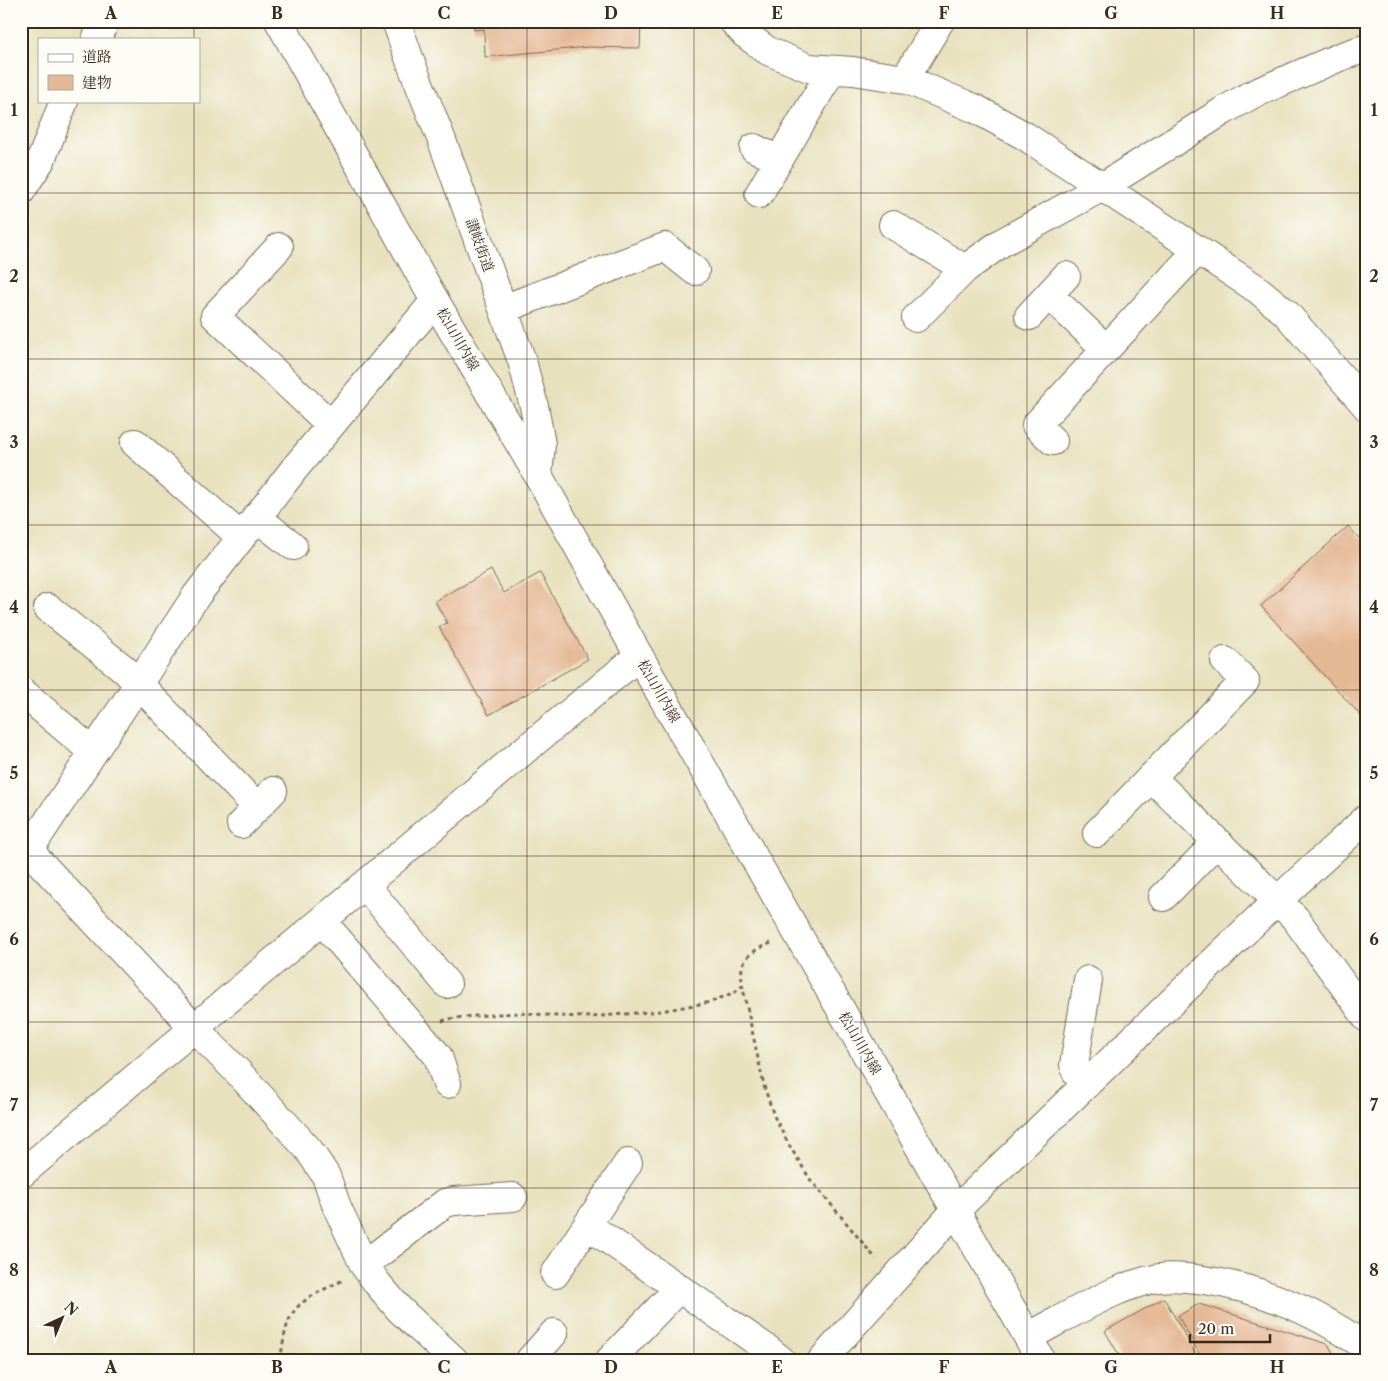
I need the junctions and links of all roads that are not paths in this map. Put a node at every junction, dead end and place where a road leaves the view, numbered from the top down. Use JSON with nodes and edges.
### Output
{"nodes":[{"id":1,"x":106,"y":21,"type":"edge"},
{"id":2,"x":279,"y":21,"type":"edge"},
{"id":3,"x":396,"y":21,"type":"edge"},
{"id":4,"x":733,"y":21,"type":"edge"},
{"id":5,"x":940,"y":21,"type":"edge"},
{"id":6,"x":97,"y":38,"type":"edge"},
{"id":7,"x":1367,"y":48,"type":"edge"},
{"id":8,"x":832,"y":70,"type":"junction"},
{"id":9,"x":905,"y":79,"type":"junction"},
{"id":10,"x":64,"y":102,"type":"edge"},
{"id":11,"x":754,"y":148,"type":"dead end"},
{"id":12,"x":779,"y":160,"type":"junction"},
{"id":13,"x":25,"y":179,"type":"edge"},
{"id":14,"x":1102,"y":187,"type":"junction"},
{"id":15,"x":759,"y":194,"type":"dead end"},
{"id":16,"x":892,"y":225,"type":"dead end"},
{"id":17,"x":280,"y":247,"type":"dead end"},
{"id":18,"x":1197,"y":251,"type":"junction"},
{"id":19,"x":965,"y":269,"type":"junction"},
{"id":20,"x":695,"y":271,"type":"dead end"},
{"id":21,"x":435,"y":301,"type":"junction"},
{"id":22,"x":503,"y":309,"type":"junction"},
{"id":23,"x":1029,"y":316,"type":"dead end"},
{"id":24,"x":916,"y":318,"type":"dead end"},
{"id":25,"x":1106,"y":349,"type":"junction"},
{"id":26,"x":1367,"y":407,"type":"edge"},
{"id":27,"x":331,"y":425,"type":"junction"},
{"id":28,"x":1053,"y":441,"type":"dead end"},
{"id":29,"x":135,"y":443,"type":"dead end"},
{"id":30,"x":538,"y":475,"type":"junction"},
{"id":31,"x":249,"y":527,"type":"junction"},
{"id":32,"x":293,"y":546,"type":"dead end"},
{"id":33,"x":48,"y":608,"type":"dead end"},
{"id":34,"x":640,"y":656,"type":"junction"},
{"id":35,"x":1225,"y":661,"type":"dead end"},
{"id":36,"x":138,"y":683,"type":"junction"},
{"id":37,"x":21,"y":691,"type":"edge"},
{"id":38,"x":93,"y":752,"type":"junction"},
{"id":39,"x":1151,"y":777,"type":"junction"},
{"id":40,"x":257,"y":807,"type":"dead end"},
{"id":41,"x":1367,"y":818,"type":"edge"},
{"id":42,"x":1097,"y":833,"type":"dead end"},
{"id":43,"x":1217,"y":842,"type":"junction"},
{"id":44,"x":25,"y":846,"type":"edge"},
{"id":45,"x":365,"y":885,"type":"junction"},
{"id":46,"x":1163,"y":897,"type":"dead end"},
{"id":47,"x":1277,"y":900,"type":"junction"},
{"id":48,"x":322,"y":921,"type":"junction"},
{"id":49,"x":1088,"y":980,"type":"dead end"},
{"id":50,"x":447,"y":984,"type":"dead end"},
{"id":51,"x":1367,"y":1018,"type":"edge"},
{"id":52,"x":195,"y":1029,"type":"junction"},
{"id":53,"x":447,"y":1084,"type":"dead end"},
{"id":54,"x":1087,"y":1084,"type":"junction"},
{"id":55,"x":628,"y":1163,"type":"dead end"},
{"id":56,"x":21,"y":1174,"type":"edge"},
{"id":57,"x":513,"y":1197,"type":"dead end"},
{"id":58,"x":956,"y":1210,"type":"junction"},
{"id":59,"x":587,"y":1225,"type":"junction"},
{"id":60,"x":364,"y":1265,"type":"junction"},
{"id":61,"x":555,"y":1274,"type":"dead end"},
{"id":62,"x":678,"y":1288,"type":"junction"},
{"id":63,"x":554,"y":1333,"type":"dead end"},
{"id":64,"x":1367,"y":1348,"type":"edge"},
{"id":65,"x":1035,"y":1349,"type":"edge"},
{"id":66,"x":829,"y":1357,"type":"edge"},
{"id":67,"x":454,"y":1360,"type":"edge"},
{"id":68,"x":530,"y":1360,"type":"edge"},
{"id":69,"x":610,"y":1360,"type":"edge"},
{"id":70,"x":781,"y":1360,"type":"edge"}],
"edges":[{"from":1,"to":6,"type":"street"},
{"from":2,"to":21,"type":"street","name":"松山川内線"},
{"from":3,"to":22,"type":"street","name":"讃岐街道"},
{"from":4,"to":8,"type":"street"},
{"from":5,"to":9,"type":"street"},
{"from":7,"to":14,"type":"street"},
{"from":8,"to":9,"type":"street"},
{"from":8,"to":12,"type":"street"},
{"from":9,"to":14,"type":"street"},
{"from":10,"to":13,"type":"street"},
{"from":11,"to":12,"type":"street"},
{"from":12,"to":15,"type":"street"},
{"from":14,"to":18,"type":"street"},
{"from":14,"to":19,"type":"street"},
{"from":16,"to":19,"type":"street"},
{"from":17,"to":27,"type":"street"},
{"from":18,"to":25,"type":"street"},
{"from":18,"to":26,"type":"street"},
{"from":19,"to":24,"type":"street"},
{"from":20,"to":22,"type":"street"},
{"from":21,"to":27,"type":"street"},
{"from":21,"to":30,"type":"street","name":"松山川内線"},
{"from":22,"to":30,"type":"street","name":"讃岐街道"},
{"from":23,"to":25,"type":"street"},
{"from":25,"to":28,"type":"street"},
{"from":27,"to":31,"type":"street"},
{"from":29,"to":31,"type":"street"},
{"from":30,"to":34,"type":"street","name":"松山川内線"},
{"from":31,"to":32,"type":"street"},
{"from":31,"to":36,"type":"street"},
{"from":33,"to":36,"type":"street"},
{"from":34,"to":45,"type":"street"},
{"from":34,"to":58,"type":"street","name":"松山川内線"},
{"from":35,"to":39,"type":"street"},
{"from":36,"to":38,"type":"street"},
{"from":36,"to":40,"type":"street"},
{"from":37,"to":38,"type":"street"},
{"from":38,"to":44,"type":"street"},
{"from":39,"to":42,"type":"street"},
{"from":39,"to":43,"type":"street"},
{"from":41,"to":47,"type":"street"},
{"from":43,"to":46,"type":"street"},
{"from":43,"to":47,"type":"street"},
{"from":44,"to":52,"type":"street"},
{"from":45,"to":48,"type":"street"},
{"from":45,"to":50,"type":"street"},
{"from":47,"to":51,"type":"street"},
{"from":47,"to":54,"type":"street"},
{"from":48,"to":52,"type":"street"},
{"from":48,"to":53,"type":"street"},
{"from":49,"to":54,"type":"street"},
{"from":52,"to":56,"type":"street"},
{"from":52,"to":60,"type":"street"},
{"from":54,"to":58,"type":"street"},
{"from":55,"to":59,"type":"street"},
{"from":57,"to":60,"type":"street"},
{"from":58,"to":65,"type":"street","name":"松山川内線"},
{"from":58,"to":66,"type":"street"},
{"from":59,"to":61,"type":"street"},
{"from":59,"to":62,"type":"street"},
{"from":60,"to":67,"type":"street"},
{"from":62,"to":69,"type":"street"},
{"from":62,"to":70,"type":"street"},
{"from":63,"to":68,"type":"street"},
{"from":64,"to":65,"type":"street"}]}
